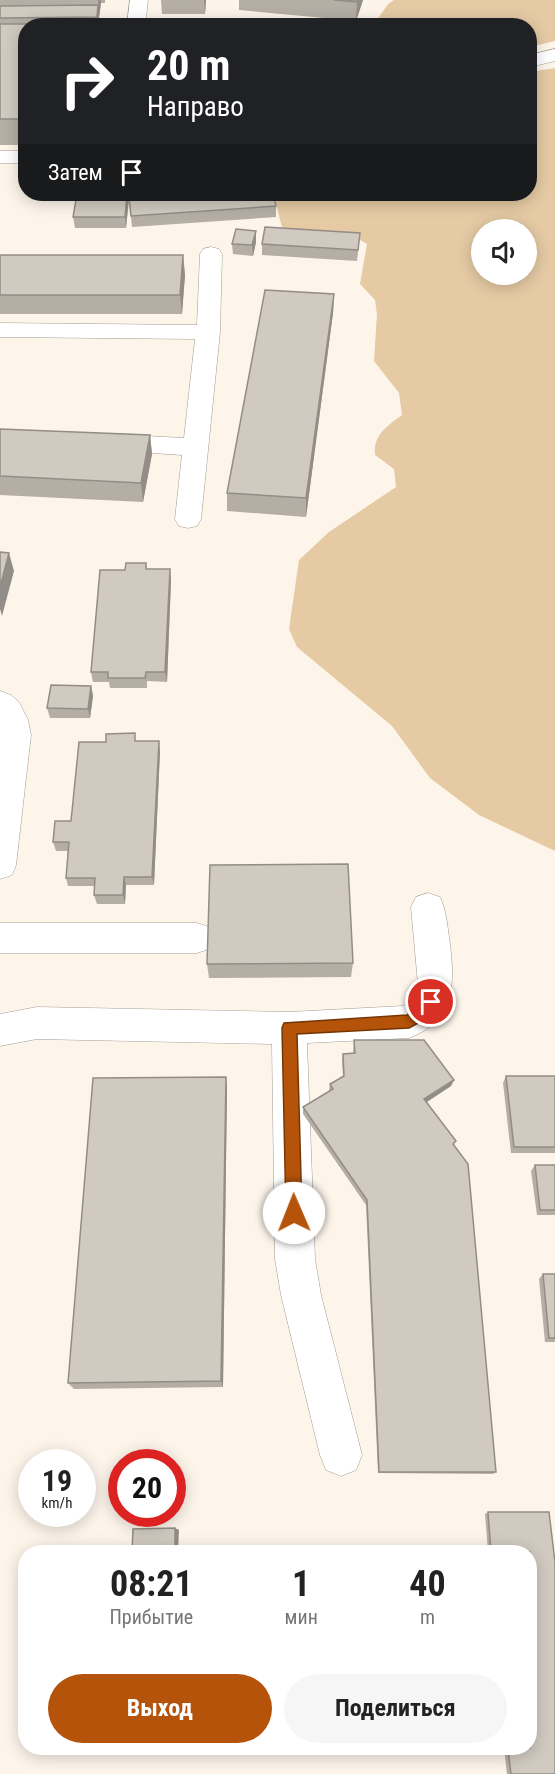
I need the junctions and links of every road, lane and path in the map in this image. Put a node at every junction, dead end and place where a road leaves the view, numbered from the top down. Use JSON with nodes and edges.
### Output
{"nodes":[{"id":1,"x":139,"y":0,"type":"edge"},
{"id":2,"x":138,"y":18,"type":"edge"},
{"id":3,"x":555,"y":55,"type":"edge"},
{"id":4,"x":537,"y":59,"type":"edge"},
{"id":5,"x":0,"y":157,"type":"edge"},
{"id":6,"x":18,"y":157,"type":"edge"},
{"id":7,"x":211,"y":254,"type":"dead end"},
{"id":8,"x":0,"y":330,"type":"edge"},
{"id":9,"x":208,"y":332,"type":"junction"},
{"id":10,"x":81,"y":440,"type":"edge"},
{"id":11,"x":196,"y":447,"type":"junction"},
{"id":12,"x":188,"y":519,"type":"dead end"},
{"id":13,"x":0,"y":704,"type":"edge"},
{"id":14,"x":0,"y":865,"type":"edge"},
{"id":15,"x":428,"y":907,"type":"dead end"},
{"id":16,"x":0,"y":938,"type":"edge"},
{"id":17,"x":197,"y":938,"type":"dead end"},
{"id":18,"x":289,"y":1028,"type":"junction"},
{"id":19,"x":0,"y":1030,"type":"edge"},
{"id":20,"x":341,"y":1455,"type":"dead end"}],
"edges":[{"from":1,"to":2,"type":"lane"},
{"from":3,"to":4,"type":"lane"},
{"from":5,"to":6,"type":"lane"},
{"from":7,"to":9,"type":"lane"},
{"from":8,"to":9,"type":"lane"},
{"from":9,"to":11,"type":"lane"},
{"from":10,"to":11,"type":"lane"},
{"from":11,"to":12,"type":"lane"},
{"from":13,"to":14,"type":"lane"},
{"from":15,"to":18,"type":"lane"},
{"from":16,"to":17,"type":"lane"},
{"from":18,"to":19,"type":"lane"},
{"from":18,"to":20,"type":"lane"}]}
